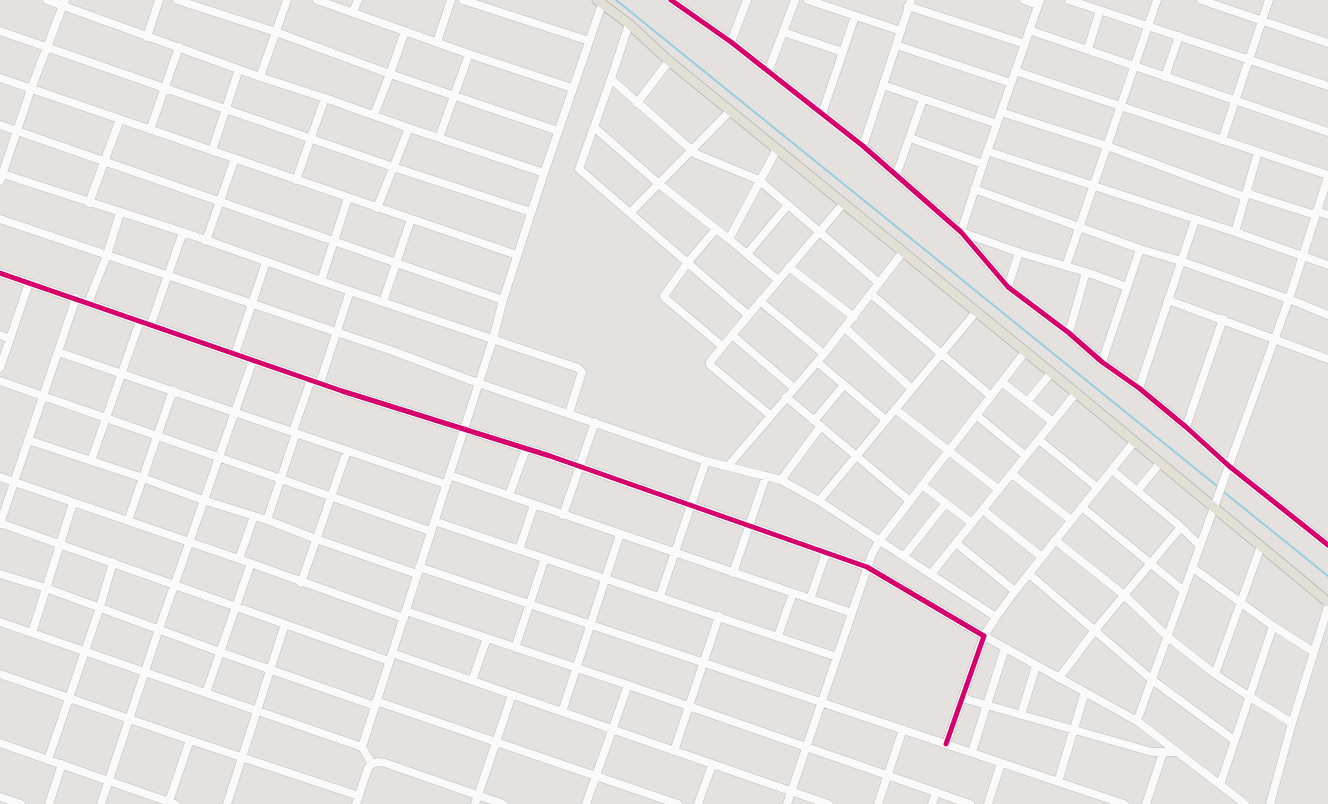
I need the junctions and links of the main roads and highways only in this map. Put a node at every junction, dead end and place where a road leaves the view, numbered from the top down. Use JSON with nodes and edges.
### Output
{"nodes":[{"id":1,"x":600,"y":2,"type":"edge"},
{"id":2,"x":1328,"y":602,"type":"edge"}],
"edges":[{"from":1,"to":2,"type":"main road"}]}
